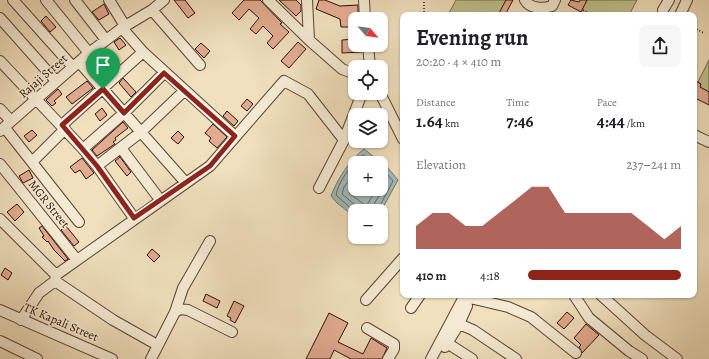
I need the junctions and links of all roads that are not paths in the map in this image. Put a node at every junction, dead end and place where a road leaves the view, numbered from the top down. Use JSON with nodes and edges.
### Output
{"nodes":[{"id":1,"x":13,"y":0,"type":"edge"},
{"id":2,"x":46,"y":0,"type":"edge"},
{"id":3,"x":75,"y":0,"type":"edge"},
{"id":4,"x":109,"y":0,"type":"edge"},
{"id":5,"x":164,"y":0,"type":"edge"},
{"id":6,"x":268,"y":0,"type":"edge"},
{"id":7,"x":307,"y":0,"type":"edge"},
{"id":8,"x":364,"y":0,"type":"edge"},
{"id":9,"x":525,"y":0,"type":"edge"},
{"id":10,"x":555,"y":0,"type":"edge"},
{"id":11,"x":669,"y":0,"type":"edge"},
{"id":12,"x":687,"y":0,"type":"edge"},
{"id":13,"x":152,"y":10,"type":"junction"},
{"id":14,"x":365,"y":12,"type":"edge"},
{"id":15,"x":663,"y":12,"type":"edge"},
{"id":16,"x":681,"y":12,"type":"edge"},
{"id":17,"x":0,"y":18,"type":"edge"},
{"id":18,"x":124,"y":27,"type":"junction"},
{"id":19,"x":106,"y":40,"type":"junction"},
{"id":20,"x":308,"y":40,"type":"junction"},
{"id":21,"x":143,"y":52,"type":"junction"},
{"id":22,"x":89,"y":53,"type":"junction"},
{"id":23,"x":0,"y":61,"type":"edge"},
{"id":24,"x":76,"y":64,"type":"junction"},
{"id":25,"x":200,"y":65,"type":"dead end"},
{"id":26,"x":348,"y":71,"type":"edge"},
{"id":27,"x":164,"y":73,"type":"junction"},
{"id":28,"x":56,"y":81,"type":"junction"},
{"id":29,"x":103,"y":89,"type":"junction"},
{"id":30,"x":184,"y":91,"type":"junction"},
{"id":31,"x":37,"y":100,"type":"junction"},
{"id":32,"x":359,"y":100,"type":"edge"},
{"id":33,"x":384,"y":100,"type":"edge"},
{"id":34,"x":0,"y":109,"type":"edge"},
{"id":35,"x":124,"y":113,"type":"junction"},
{"id":36,"x":5,"y":126,"type":"edge"},
{"id":37,"x":63,"y":127,"type":"junction"},
{"id":38,"x":141,"y":132,"type":"junction"},
{"id":39,"x":400,"y":133,"type":"edge"},
{"id":40,"x":235,"y":136,"type":"junction"},
{"id":41,"x":697,"y":136,"type":"edge"},
{"id":42,"x":344,"y":140,"type":"junction"},
{"id":43,"x":709,"y":142,"type":"edge"},
{"id":44,"x":121,"y":148,"type":"junction"},
{"id":45,"x":83,"y":149,"type":"junction"},
{"id":46,"x":32,"y":162,"type":"junction"},
{"id":47,"x":0,"y":164,"type":"edge"},
{"id":48,"x":97,"y":166,"type":"junction"},
{"id":49,"x":186,"y":183,"type":"junction"},
{"id":50,"x":319,"y":188,"type":"dead end"},
{"id":51,"x":160,"y":200,"type":"junction"},
{"id":52,"x":134,"y":218,"type":"junction"},
{"id":53,"x":0,"y":219,"type":"edge"},
{"id":54,"x":78,"y":222,"type":"dead end"},
{"id":55,"x":210,"y":241,"type":"dead end"},
{"id":56,"x":77,"y":260,"type":"junction"},
{"id":57,"x":400,"y":261,"type":"edge"},
{"id":58,"x":56,"y":278,"type":"junction"},
{"id":59,"x":418,"y":298,"type":"edge"},
{"id":60,"x":468,"y":298,"type":"edge"},
{"id":61,"x":468,"y":298,"type":"edge"},
{"id":62,"x":476,"y":298,"type":"edge"},
{"id":63,"x":576,"y":298,"type":"edge"},
{"id":64,"x":604,"y":298,"type":"edge"},
{"id":65,"x":366,"y":300,"type":"dead end"},
{"id":66,"x":411,"y":308,"type":"dead end"},
{"id":67,"x":0,"y":310,"type":"edge"},
{"id":68,"x":175,"y":312,"type":"junction"},
{"id":69,"x":21,"y":320,"type":"junction"},
{"id":70,"x":459,"y":324,"type":"junction"},
{"id":71,"x":367,"y":328,"type":"dead end"},
{"id":72,"x":232,"y":332,"type":"dead end"},
{"id":73,"x":0,"y":341,"type":"edge"},
{"id":74,"x":152,"y":342,"type":"dead end"},
{"id":75,"x":447,"y":344,"type":"junction"},
{"id":76,"x":576,"y":353,"type":"dead end"},
{"id":77,"x":37,"y":359,"type":"edge"},
{"id":78,"x":112,"y":359,"type":"edge"},
{"id":79,"x":151,"y":359,"type":"edge"},
{"id":80,"x":388,"y":359,"type":"edge"},
{"id":81,"x":431,"y":359,"type":"edge"},
{"id":82,"x":438,"y":359,"type":"edge"},
{"id":83,"x":472,"y":359,"type":"edge"},
{"id":84,"x":516,"y":359,"type":"edge"},
{"id":85,"x":642,"y":359,"type":"edge"},
{"id":86,"x":677,"y":359,"type":"edge"}],
"edges":[{"from":1,"to":24,"type":"street"},
{"from":2,"to":22,"type":"street"},
{"from":3,"to":19,"type":"street"},
{"from":4,"to":18,"type":"street"},
{"from":5,"to":13,"type":"street","name":"Rajaji Street"},
{"from":6,"to":20,"type":"street"},
{"from":7,"to":20,"type":"street"},
{"from":8,"to":14,"type":"street"},
{"from":9,"to":10,"type":"street"},
{"from":11,"to":15,"type":"street"},
{"from":12,"to":16,"type":"street"},
{"from":13,"to":18,"type":"street","name":"Rajaji Street"},
{"from":13,"to":25,"type":"street"},
{"from":17,"to":28,"type":"street"},
{"from":18,"to":19,"type":"street","name":"Rajaji Street"},
{"from":18,"to":21,"type":"street"},
{"from":19,"to":22,"type":"street","name":"Rajaji Street"},
{"from":20,"to":26,"type":"street"},
{"from":21,"to":27,"type":"street"},
{"from":21,"to":29,"type":"street"},
{"from":22,"to":24,"type":"street","name":"Rajaji Street"},
{"from":23,"to":31,"type":"street"},
{"from":24,"to":28,"type":"street","name":"Rajaji Street"},
{"from":24,"to":29,"type":"street"},
{"from":27,"to":30,"type":"street"},
{"from":27,"to":35,"type":"street"},
{"from":28,"to":31,"type":"street","name":"Rajaji Street"},
{"from":29,"to":35,"type":"street"},
{"from":29,"to":37,"type":"street"},
{"from":30,"to":38,"type":"street"},
{"from":30,"to":40,"type":"street"},
{"from":31,"to":36,"type":"street","name":"Rajaji Street"},
{"from":31,"to":37,"type":"street"},
{"from":32,"to":42,"type":"street"},
{"from":33,"to":39,"type":"street"},
{"from":34,"to":36,"type":"street"},
{"from":35,"to":38,"type":"street"},
{"from":35,"to":45,"type":"street"},
{"from":36,"to":46,"type":"street"},
{"from":37,"to":45,"type":"street"},
{"from":37,"to":46,"type":"street"},
{"from":38,"to":44,"type":"street"},
{"from":38,"to":49,"type":"street"},
{"from":40,"to":42,"type":"street"},
{"from":40,"to":49,"type":"street"},
{"from":41,"to":43,"type":"street"},
{"from":42,"to":50,"type":"street"},
{"from":44,"to":48,"type":"street"},
{"from":44,"to":51,"type":"street"},
{"from":45,"to":48,"type":"street"},
{"from":46,"to":54,"type":"street"},
{"from":47,"to":56,"type":"street","name":"MGR Street"},
{"from":48,"to":52,"type":"street"},
{"from":49,"to":51,"type":"street"},
{"from":51,"to":52,"type":"street"},
{"from":52,"to":56,"type":"street"},
{"from":53,"to":58,"type":"street"},
{"from":55,"to":68,"type":"street"},
{"from":56,"to":58,"type":"street"},
{"from":57,"to":65,"type":"street"},
{"from":58,"to":69,"type":"street"},
{"from":58,"to":74,"type":"street"},
{"from":59,"to":66,"type":"street"},
{"from":60,"to":70,"type":"street"},
{"from":61,"to":81,"type":"street"},
{"from":62,"to":76,"type":"street"},
{"from":63,"to":85,"type":"street"},
{"from":64,"to":86,"type":"street"},
{"from":67,"to":69,"type":"street","name":"TK Kapali Street"},
{"from":68,"to":72,"type":"street"},
{"from":68,"to":79,"type":"street"},
{"from":69,"to":78,"type":"street","name":"TK Kapali Street"},
{"from":70,"to":75,"type":"street"},
{"from":70,"to":84,"type":"street"},
{"from":71,"to":80,"type":"street"},
{"from":73,"to":77,"type":"street"},
{"from":75,"to":82,"type":"street"},
{"from":75,"to":83,"type":"street"}]}
